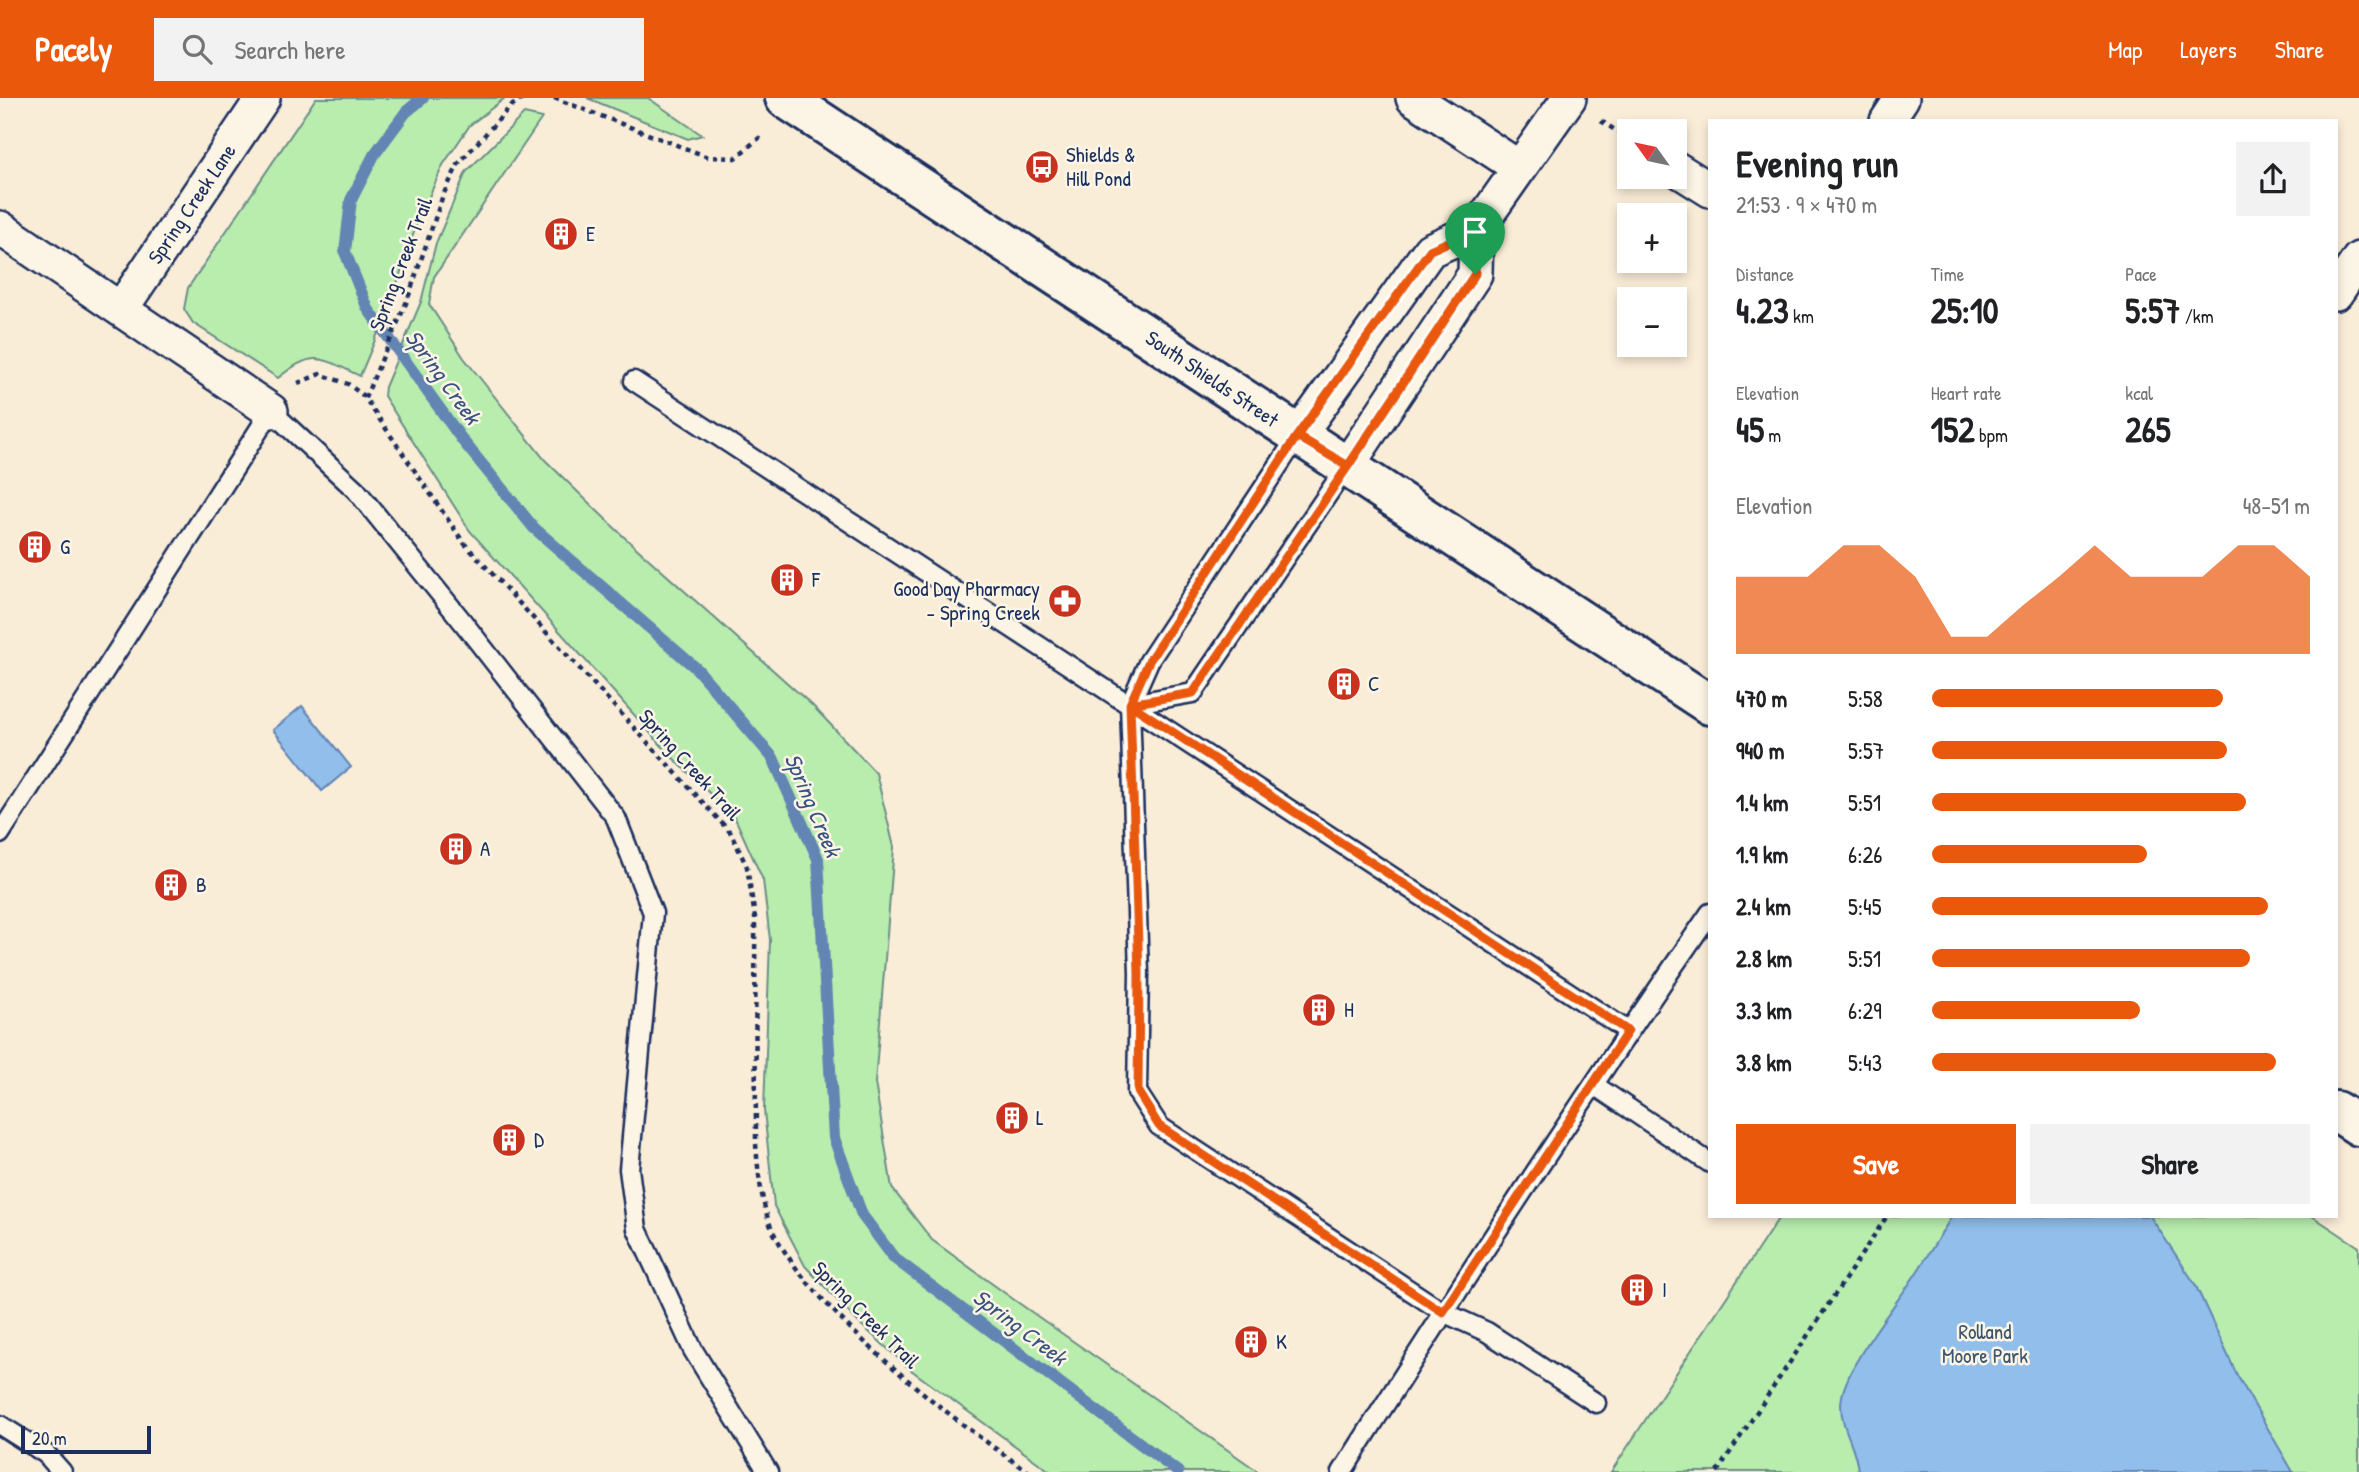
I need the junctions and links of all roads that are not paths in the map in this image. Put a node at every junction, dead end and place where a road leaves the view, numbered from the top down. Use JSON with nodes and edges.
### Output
{"nodes":[{"id":1,"x":263,"y":98,"type":"edge"},
{"id":2,"x":785,"y":98,"type":"edge"},
{"id":3,"x":1413,"y":98,"type":"edge"},
{"id":4,"x":1569,"y":98,"type":"edge"},
{"id":5,"x":1902,"y":98,"type":"edge"},
{"id":6,"x":1888,"y":119,"type":"edge"},
{"id":7,"x":1518,"y":167,"type":"junction"},
{"id":8,"x":1687,"y":176,"type":"edge"},
{"id":9,"x":1708,"y":189,"type":"edge"},
{"id":10,"x":0,"y":228,"type":"edge"},
{"id":11,"x":1476,"y":230,"type":"junction"},
{"id":12,"x":2359,"y":258,"type":"edge"},
{"id":13,"x":2338,"y":290,"type":"edge"},
{"id":14,"x":121,"y":309,"type":"junction"},
{"id":15,"x":634,"y":381,"type":"dead end"},
{"id":16,"x":271,"y":411,"type":"junction"},
{"id":17,"x":1297,"y":436,"type":"junction"},
{"id":18,"x":1348,"y":466,"type":"junction"},
{"id":19,"x":1130,"y":704,"type":"junction"},
{"id":20,"x":1708,"y":704,"type":"edge"},
{"id":21,"x":0,"y":834,"type":"edge"},
{"id":22,"x":1708,"y":916,"type":"edge"},
{"id":23,"x":1628,"y":1031,"type":"junction"},
{"id":24,"x":1594,"y":1085,"type":"junction"},
{"id":25,"x":2338,"y":1112,"type":"edge"},
{"id":26,"x":2359,"y":1126,"type":"edge"},
{"id":27,"x":1708,"y":1162,"type":"edge"},
{"id":28,"x":1443,"y":1312,"type":"junction"},
{"id":29,"x":1596,"y":1403,"type":"dead end"},
{"id":30,"x":0,"y":1425,"type":"edge"},
{"id":31,"x":62,"y":1472,"type":"edge"},
{"id":32,"x":768,"y":1472,"type":"edge"},
{"id":33,"x":1342,"y":1472,"type":"edge"}],
"edges":[{"from":1,"to":14,"type":"street","name":"Spring Creek Lane"},
{"from":2,"to":17,"type":"main road","name":"South Shields Street"},
{"from":3,"to":7,"type":"street"},
{"from":4,"to":7,"type":"street"},
{"from":5,"to":6,"type":"street"},
{"from":7,"to":11,"type":"street"},
{"from":8,"to":9,"type":"street"},
{"from":10,"to":14,"type":"street"},
{"from":11,"to":17,"type":"street"},
{"from":11,"to":18,"type":"street"},
{"from":12,"to":13,"type":"street"},
{"from":14,"to":16,"type":"street"},
{"from":15,"to":19,"type":"lane"},
{"from":16,"to":21,"type":"lane"},
{"from":16,"to":32,"type":"lane"},
{"from":17,"to":18,"type":"main road","name":"South Shields Street"},
{"from":17,"to":19,"type":"lane"},
{"from":18,"to":19,"type":"lane"},
{"from":18,"to":20,"type":"main road","name":"South Shields Street"},
{"from":19,"to":23,"type":"lane"},
{"from":19,"to":28,"type":"lane"},
{"from":22,"to":23,"type":"lane"},
{"from":23,"to":24,"type":"lane"},
{"from":24,"to":27,"type":"lane"},
{"from":24,"to":28,"type":"lane"},
{"from":25,"to":26,"type":"main road"},
{"from":28,"to":29,"type":"lane"},
{"from":28,"to":33,"type":"lane"},
{"from":30,"to":31,"type":"lane"}]}
